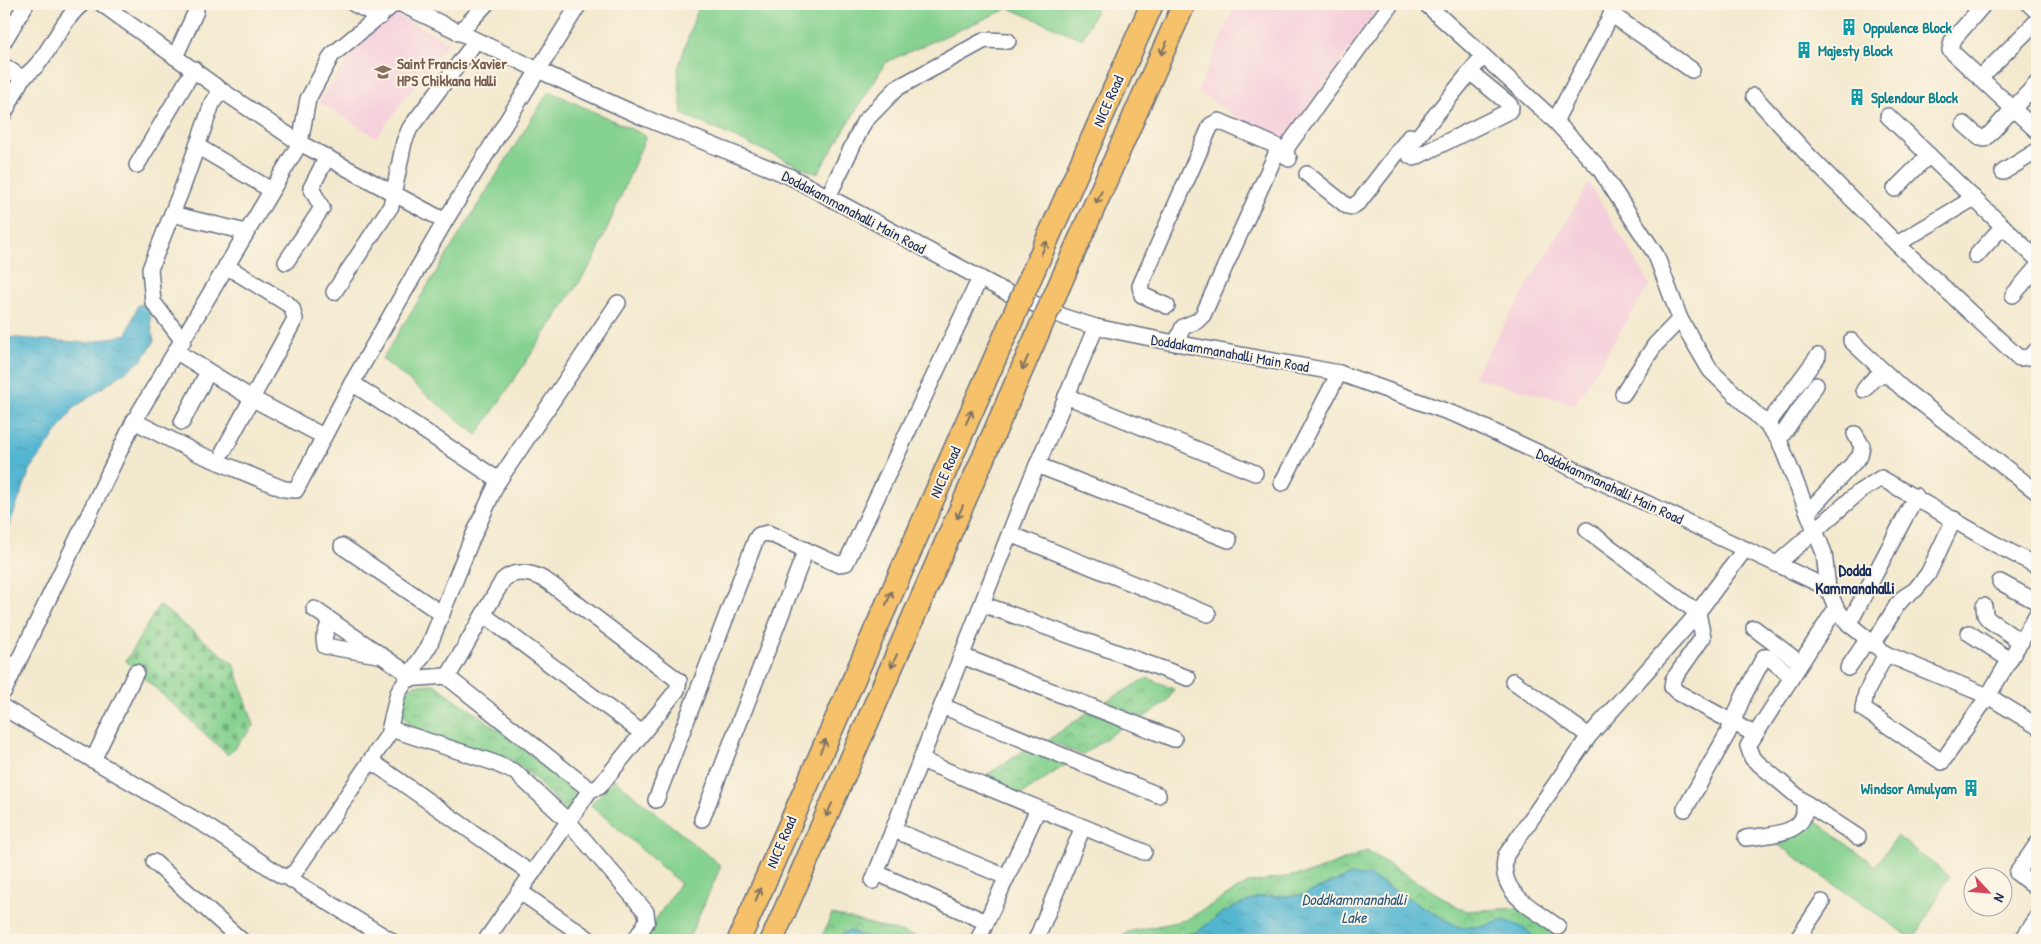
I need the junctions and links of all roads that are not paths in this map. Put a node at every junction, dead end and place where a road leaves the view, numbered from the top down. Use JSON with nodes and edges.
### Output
{"nodes":[{"id":1,"x":26,"y":4,"type":"edge"},
{"id":2,"x":82,"y":4,"type":"edge"},
{"id":3,"x":354,"y":4,"type":"edge"},
{"id":4,"x":394,"y":4,"type":"edge"},
{"id":5,"x":401,"y":4,"type":"edge"},
{"id":6,"x":486,"y":4,"type":"edge"},
{"id":7,"x":579,"y":4,"type":"edge"},
{"id":8,"x":1152,"y":4,"type":"edge"},
{"id":9,"x":1184,"y":4,"type":"edge"},
{"id":10,"x":1391,"y":4,"type":"edge"},
{"id":11,"x":1426,"y":4,"type":"edge"},
{"id":12,"x":2029,"y":4,"type":"edge"},
{"id":13,"x":107,"y":5,"type":"edge"},
{"id":14,"x":1979,"y":5,"type":"edge"},
{"id":15,"x":1614,"y":9,"type":"edge"},
{"id":16,"x":196,"y":11,"type":"dead end"},
{"id":17,"x":2037,"y":12,"type":"edge"},
{"id":18,"x":380,"y":17,"type":"junction"},
{"id":19,"x":2037,"y":21,"type":"edge"},
{"id":20,"x":459,"y":33,"type":"junction"},
{"id":21,"x":4,"y":41,"type":"edge"},
{"id":22,"x":476,"y":41,"type":"junction"},
{"id":23,"x":1008,"y":41,"type":"dead end"},
{"id":24,"x":1480,"y":53,"type":"junction"},
{"id":25,"x":176,"y":57,"type":"junction"},
{"id":26,"x":4,"y":66,"type":"edge"},
{"id":27,"x":194,"y":69,"type":"junction"},
{"id":28,"x":538,"y":70,"type":"junction"},
{"id":29,"x":1692,"y":70,"type":"dead end"},
{"id":30,"x":1470,"y":72,"type":"junction"},
{"id":31,"x":1980,"y":76,"type":"junction"},
{"id":32,"x":22,"y":78,"type":"junction"},
{"id":33,"x":2037,"y":83,"type":"edge"},
{"id":34,"x":221,"y":90,"type":"junction"},
{"id":35,"x":1754,"y":96,"type":"dead end"},
{"id":36,"x":2014,"y":108,"type":"junction"},
{"id":37,"x":4,"y":114,"type":"edge"},
{"id":38,"x":1888,"y":116,"type":"dead end"},
{"id":39,"x":1555,"y":121,"type":"junction"},
{"id":40,"x":1964,"y":124,"type":"dead end"},
{"id":41,"x":2037,"y":131,"type":"edge"},
{"id":42,"x":300,"y":143,"type":"junction"},
{"id":43,"x":197,"y":146,"type":"junction"},
{"id":44,"x":2037,"y":151,"type":"edge"},
{"id":45,"x":1929,"y":155,"type":"junction"},
{"id":46,"x":326,"y":157,"type":"junction"},
{"id":47,"x":1289,"y":159,"type":"dead end"},
{"id":48,"x":137,"y":164,"type":"dead end"},
{"id":49,"x":2003,"y":172,"type":"dead end"},
{"id":50,"x":1307,"y":174,"type":"dead end"},
{"id":51,"x":1895,"y":189,"type":"dead end"},
{"id":52,"x":272,"y":190,"type":"junction"},
{"id":53,"x":395,"y":194,"type":"junction"},
{"id":54,"x":828,"y":197,"type":"junction"},
{"id":55,"x":1974,"y":198,"type":"junction"},
{"id":56,"x":172,"y":214,"type":"junction"},
{"id":57,"x":445,"y":221,"type":"junction"},
{"id":58,"x":2003,"y":226,"type":"junction"},
{"id":59,"x":246,"y":232,"type":"junction"},
{"id":60,"x":1897,"y":244,"type":"junction"},
{"id":61,"x":1976,"y":256,"type":"dead end"},
{"id":62,"x":2037,"y":259,"type":"edge"},
{"id":63,"x":286,"y":262,"type":"dead end"},
{"id":64,"x":226,"y":266,"type":"junction"},
{"id":65,"x":2037,"y":267,"type":"edge"},
{"id":66,"x":980,"y":278,"type":"junction"},
{"id":67,"x":334,"y":292,"type":"dead end"},
{"id":68,"x":2013,"y":295,"type":"dead end"},
{"id":69,"x":618,"y":303,"type":"dead end"},
{"id":70,"x":1167,"y":306,"type":"dead end"},
{"id":71,"x":1680,"y":319,"type":"junction"},
{"id":72,"x":1096,"y":327,"type":"junction"},
{"id":73,"x":1852,"y":341,"type":"dead end"},
{"id":74,"x":1176,"y":344,"type":"junction"},
{"id":75,"x":180,"y":346,"type":"junction"},
{"id":76,"x":2037,"y":350,"type":"edge"},
{"id":77,"x":1818,"y":356,"type":"dead end"},
{"id":78,"x":208,"y":372,"type":"junction"},
{"id":79,"x":1339,"y":373,"type":"junction"},
{"id":80,"x":1889,"y":376,"type":"junction"},
{"id":81,"x":352,"y":383,"type":"junction"},
{"id":82,"x":1816,"y":385,"type":"dead end"},
{"id":83,"x":1864,"y":390,"type":"dead end"},
{"id":84,"x":1623,"y":394,"type":"dead end"},
{"id":85,"x":1066,"y":396,"type":"junction"},
{"id":86,"x":253,"y":399,"type":"junction"},
{"id":87,"x":134,"y":421,"type":"junction"},
{"id":88,"x":182,"y":422,"type":"dead end"},
{"id":89,"x":1767,"y":425,"type":"junction"},
{"id":90,"x":1855,"y":434,"type":"dead end"},
{"id":91,"x":323,"y":436,"type":"junction"},
{"id":92,"x":1779,"y":440,"type":"junction"},
{"id":93,"x":224,"y":450,"type":"dead end"},
{"id":94,"x":1038,"y":465,"type":"junction"},
{"id":95,"x":1255,"y":473,"type":"dead end"},
{"id":96,"x":497,"y":483,"type":"junction"},
{"id":97,"x":1282,"y":483,"type":"dead end"},
{"id":98,"x":2037,"y":492,"type":"edge"},
{"id":99,"x":1916,"y":496,"type":"junction"},
{"id":100,"x":1808,"y":512,"type":"junction"},
{"id":101,"x":1954,"y":519,"type":"junction"},
{"id":102,"x":1587,"y":530,"type":"dead end"},
{"id":103,"x":1815,"y":530,"type":"junction"},
{"id":104,"x":1010,"y":534,"type":"junction"},
{"id":105,"x":1229,"y":540,"type":"dead end"},
{"id":106,"x":342,"y":546,"type":"dead end"},
{"id":107,"x":1745,"y":549,"type":"junction"},
{"id":108,"x":806,"y":550,"type":"junction"},
{"id":109,"x":1777,"y":564,"type":"junction"},
{"id":110,"x":2037,"y":566,"type":"edge"},
{"id":111,"x":2000,"y":582,"type":"dead end"},
{"id":112,"x":1828,"y":588,"type":"junction"},
{"id":113,"x":2037,"y":602,"type":"edge"},
{"id":114,"x":982,"y":604,"type":"junction"},
{"id":115,"x":1984,"y":606,"type":"dead end"},
{"id":116,"x":1836,"y":608,"type":"junction"},
{"id":117,"x":314,"y":609,"type":"dead end"},
{"id":118,"x":442,"y":614,"type":"junction"},
{"id":119,"x":1208,"y":614,"type":"dead end"},
{"id":120,"x":1698,"y":614,"type":"junction"},
{"id":121,"x":2037,"y":614,"type":"edge"},
{"id":122,"x":484,"y":615,"type":"junction"},
{"id":123,"x":330,"y":620,"type":"junction"},
{"id":124,"x":1849,"y":624,"type":"junction"},
{"id":125,"x":1754,"y":628,"type":"dead end"},
{"id":126,"x":1970,"y":633,"type":"dead end"},
{"id":127,"x":1870,"y":642,"type":"junction"},
{"id":128,"x":2022,"y":642,"type":"junction"},
{"id":129,"x":1886,"y":654,"type":"junction"},
{"id":130,"x":382,"y":656,"type":"junction"},
{"id":131,"x":962,"y":656,"type":"junction"},
{"id":132,"x":2010,"y":660,"type":"junction"},
{"id":133,"x":1848,"y":668,"type":"dead end"},
{"id":134,"x":1796,"y":669,"type":"junction"},
{"id":135,"x":136,"y":672,"type":"dead end"},
{"id":136,"x":446,"y":676,"type":"junction"},
{"id":137,"x":408,"y":677,"type":"junction"},
{"id":138,"x":1188,"y":678,"type":"dead end"},
{"id":139,"x":1513,"y":681,"type":"dead end"},
{"id":140,"x":4,"y":691,"type":"edge"},
{"id":141,"x":1988,"y":696,"type":"junction"},
{"id":142,"x":942,"y":706,"type":"junction"},
{"id":143,"x":4,"y":708,"type":"edge"},
{"id":144,"x":1733,"y":723,"type":"junction"},
{"id":145,"x":2037,"y":726,"type":"edge"},
{"id":146,"x":391,"y":729,"type":"junction"},
{"id":147,"x":642,"y":733,"type":"junction"},
{"id":148,"x":1754,"y":734,"type":"junction"},
{"id":149,"x":1589,"y":736,"type":"junction"},
{"id":150,"x":1174,"y":739,"type":"dead end"},
{"id":151,"x":93,"y":760,"type":"junction"},
{"id":152,"x":921,"y":760,"type":"junction"},
{"id":153,"x":371,"y":761,"type":"junction"},
{"id":154,"x":590,"y":790,"type":"junction"},
{"id":155,"x":1158,"y":795,"type":"dead end"},
{"id":156,"x":656,"y":800,"type":"dead end"},
{"id":157,"x":1803,"y":801,"type":"junction"},
{"id":158,"x":1038,"y":809,"type":"junction"},
{"id":159,"x":1685,"y":809,"type":"dead end"},
{"id":160,"x":702,"y":819,"type":"dead end"},
{"id":161,"x":568,"y":821,"type":"junction"},
{"id":162,"x":1083,"y":828,"type":"junction"},
{"id":163,"x":894,"y":830,"type":"junction"},
{"id":164,"x":1746,"y":838,"type":"dead end"},
{"id":165,"x":1858,"y":838,"type":"dead end"},
{"id":166,"x":2037,"y":844,"type":"edge"},
{"id":167,"x":1144,"y":852,"type":"dead end"},
{"id":168,"x":154,"y":862,"type":"dead end"},
{"id":169,"x":532,"y":874,"type":"junction"},
{"id":170,"x":287,"y":877,"type":"junction"},
{"id":171,"x":1006,"y":877,"type":"junction"},
{"id":172,"x":2037,"y":889,"type":"edge"},
{"id":173,"x":519,"y":892,"type":"junction"},
{"id":174,"x":1822,"y":902,"type":"dead end"},
{"id":175,"x":2037,"y":918,"type":"edge"},
{"id":176,"x":986,"y":922,"type":"junction"},
{"id":177,"x":1558,"y":927,"type":"dead end"},
{"id":178,"x":241,"y":940,"type":"edge"},
{"id":179,"x":390,"y":940,"type":"edge"},
{"id":180,"x":486,"y":940,"type":"edge"},
{"id":181,"x":590,"y":940,"type":"edge"},
{"id":182,"x":635,"y":940,"type":"edge"},
{"id":183,"x":739,"y":940,"type":"edge"},
{"id":184,"x":772,"y":940,"type":"edge"},
{"id":185,"x":978,"y":940,"type":"edge"},
{"id":186,"x":1036,"y":940,"type":"edge"},
{"id":187,"x":1796,"y":940,"type":"edge"},
{"id":188,"x":2022,"y":940,"type":"edge"}],
"edges":[{"from":1,"to":21,"type":"street"},
{"from":2,"to":32,"type":"street"},
{"from":3,"to":18,"type":"street"},
{"from":4,"to":18,"type":"street"},
{"from":5,"to":20,"type":"street","name":"Doddakammanahalli Main Road"},
{"from":6,"to":20,"type":"street"},
{"from":7,"to":28,"type":"street"},
{"from":183,"to":8,"type":"highway","name":"NICE Road","one_way":true},
{"from":9,"to":184,"type":"highway","name":"NICE Road","one_way":true},
{"from":10,"to":47,"type":"street"},
{"from":11,"to":24,"type":"street"},
{"from":12,"to":17,"type":"street"},
{"from":13,"to":25,"type":"street"},
{"from":14,"to":31,"type":"street"},
{"from":15,"to":29,"type":"street"},
{"from":15,"to":39,"type":"street"},
{"from":16,"to":25,"type":"street"},
{"from":18,"to":42,"type":"street"},
{"from":19,"to":31,"type":"street"},
{"from":20,"to":22,"type":"street","name":"Doddakammanahalli Main Road"},
{"from":22,"to":28,"type":"street","name":"Doddakammanahalli Main Road"},
{"from":22,"to":53,"type":"street"},
{"from":23,"to":54,"type":"street"},
{"from":24,"to":30,"type":"street"},
{"from":24,"to":39,"type":"street"},
{"from":24,"to":50,"type":"street"},
{"from":25,"to":27,"type":"street"},
{"from":26,"to":32,"type":"street"},
{"from":27,"to":34,"type":"street"},
{"from":27,"to":48,"type":"street"},
{"from":28,"to":54,"type":"street","name":"Doddakammanahalli Main Road"},
{"from":28,"to":57,"type":"street"},
{"from":30,"to":30,"type":"street"},
{"from":31,"to":36,"type":"street"},
{"from":32,"to":37,"type":"street"},
{"from":33,"to":36,"type":"street"},
{"from":34,"to":42,"type":"street"},
{"from":34,"to":43,"type":"street"},
{"from":35,"to":60,"type":"street"},
{"from":36,"to":40,"type":"street"},
{"from":36,"to":41,"type":"street"},
{"from":38,"to":45,"type":"street"},
{"from":39,"to":71,"type":"street"},
{"from":42,"to":46,"type":"street"},
{"from":42,"to":52,"type":"street"},
{"from":43,"to":52,"type":"street"},
{"from":43,"to":56,"type":"street"},
{"from":44,"to":49,"type":"street"},
{"from":45,"to":51,"type":"street"},
{"from":45,"to":55,"type":"street"},
{"from":46,"to":53,"type":"street"},
{"from":46,"to":63,"type":"street"},
{"from":52,"to":59,"type":"street"},
{"from":53,"to":57,"type":"street"},
{"from":53,"to":67,"type":"street"},
{"from":54,"to":66,"type":"street","name":"Doddakammanahalli Main Road"},
{"from":55,"to":58,"type":"street"},
{"from":55,"to":60,"type":"street"},
{"from":56,"to":59,"type":"street"},
{"from":56,"to":75,"type":"street"},
{"from":57,"to":81,"type":"street"},
{"from":58,"to":61,"type":"street"},
{"from":58,"to":62,"type":"street"},
{"from":59,"to":64,"type":"street"},
{"from":60,"to":76,"type":"street"},
{"from":64,"to":75,"type":"street"},
{"from":64,"to":86,"type":"street"},
{"from":65,"to":68,"type":"street"},
{"from":66,"to":72,"type":"street","name":"Doddakammanahalli Main Road"},
{"from":66,"to":108,"type":"street"},
{"from":69,"to":96,"type":"street"},
{"from":70,"to":74,"type":"street"},
{"from":71,"to":84,"type":"street"},
{"from":71,"to":89,"type":"street"},
{"from":72,"to":74,"type":"street","name":"Doddakammanahalli Main Road"},
{"from":72,"to":85,"type":"street"},
{"from":73,"to":80,"type":"street"},
{"from":74,"to":79,"type":"street","name":"Doddakammanahalli Main Road"},
{"from":75,"to":78,"type":"street"},
{"from":75,"to":87,"type":"street"},
{"from":77,"to":89,"type":"street"},
{"from":78,"to":86,"type":"street"},
{"from":78,"to":88,"type":"street"},
{"from":79,"to":97,"type":"street"},
{"from":79,"to":107,"type":"street","name":"Doddakammanahalli Main Road"},
{"from":80,"to":83,"type":"street"},
{"from":80,"to":98,"type":"street"},
{"from":81,"to":91,"type":"street"},
{"from":81,"to":96,"type":"street"},
{"from":82,"to":92,"type":"street"},
{"from":85,"to":94,"type":"street"},
{"from":85,"to":95,"type":"street"},
{"from":86,"to":91,"type":"street"},
{"from":86,"to":93,"type":"street"},
{"from":87,"to":91,"type":"street"},
{"from":87,"to":140,"type":"street"},
{"from":89,"to":92,"type":"street"},
{"from":90,"to":100,"type":"street"},
{"from":92,"to":100,"type":"street"},
{"from":94,"to":104,"type":"street"},
{"from":94,"to":105,"type":"street"},
{"from":96,"to":118,"type":"street"},
{"from":99,"to":101,"type":"street"},
{"from":99,"to":103,"type":"street"},
{"from":99,"to":124,"type":"street"},
{"from":100,"to":103,"type":"street"},
{"from":101,"to":110,"type":"street"},
{"from":101,"to":127,"type":"street"},
{"from":102,"to":120,"type":"street"},
{"from":103,"to":109,"type":"street"},
{"from":103,"to":112,"type":"street"},
{"from":104,"to":114,"type":"street"},
{"from":104,"to":119,"type":"street"},
{"from":106,"to":118,"type":"street"},
{"from":107,"to":109,"type":"street","name":"Doddakammanahalli Main Road"},
{"from":107,"to":120,"type":"street"},
{"from":108,"to":156,"type":"street"},
{"from":108,"to":160,"type":"street"},
{"from":109,"to":112,"type":"street","name":"Doddakammanahalli Main Road"},
{"from":111,"to":113,"type":"street"},
{"from":112,"to":116,"type":"street"},
{"from":114,"to":131,"type":"street"},
{"from":114,"to":138,"type":"street"},
{"from":115,"to":128,"type":"street"},
{"from":116,"to":124,"type":"street"},
{"from":116,"to":134,"type":"street"},
{"from":117,"to":123,"type":"street"},
{"from":118,"to":137,"type":"street"},
{"from":120,"to":144,"type":"street"},
{"from":120,"to":149,"type":"street"},
{"from":121,"to":128,"type":"street"},
{"from":122,"to":136,"type":"street"},
{"from":122,"to":147,"type":"street"},
{"from":122,"to":147,"type":"street"},
{"from":123,"to":130,"type":"street"},
{"from":123,"to":130,"type":"street"},
{"from":124,"to":127,"type":"street"},
{"from":125,"to":134,"type":"street"},
{"from":126,"to":132,"type":"street"},
{"from":127,"to":129,"type":"street"},
{"from":127,"to":133,"type":"street"},
{"from":128,"to":132,"type":"street"},
{"from":129,"to":141,"type":"street"},
{"from":129,"to":141,"type":"street"},
{"from":130,"to":137,"type":"street"},
{"from":131,"to":142,"type":"street"},
{"from":131,"to":150,"type":"street"},
{"from":132,"to":141,"type":"street"},
{"from":134,"to":144,"type":"street"},
{"from":134,"to":148,"type":"street"},
{"from":135,"to":151,"type":"street"},
{"from":136,"to":137,"type":"street"},
{"from":136,"to":154,"type":"street"},
{"from":137,"to":146,"type":"street"},
{"from":139,"to":149,"type":"street"},
{"from":141,"to":145,"type":"street"},
{"from":142,"to":152,"type":"street"},
{"from":142,"to":155,"type":"street"},
{"from":143,"to":151,"type":"street"},
{"from":144,"to":148,"type":"street"},
{"from":144,"to":159,"type":"street"},
{"from":146,"to":153,"type":"street"},
{"from":146,"to":161,"type":"street"},
{"from":147,"to":154,"type":"street"},
{"from":148,"to":157,"type":"street"},
{"from":149,"to":177,"type":"street"},
{"from":151,"to":170,"type":"street"},
{"from":152,"to":158,"type":"street"},
{"from":152,"to":163,"type":"street"},
{"from":153,"to":169,"type":"street"},
{"from":153,"to":170,"type":"street"},
{"from":154,"to":161,"type":"street"},
{"from":157,"to":164,"type":"street"},
{"from":157,"to":165,"type":"street"},
{"from":158,"to":162,"type":"street"},
{"from":158,"to":171,"type":"street"},
{"from":161,"to":169,"type":"street"},
{"from":161,"to":182,"type":"street"},
{"from":162,"to":167,"type":"street"},
{"from":162,"to":186,"type":"street"},
{"from":163,"to":171,"type":"street"},
{"from":163,"to":176,"type":"street"},
{"from":166,"to":172,"type":"street"},
{"from":168,"to":178,"type":"street"},
{"from":169,"to":173,"type":"street"},
{"from":170,"to":179,"type":"street"},
{"from":171,"to":176,"type":"street"},
{"from":173,"to":180,"type":"street"},
{"from":173,"to":181,"type":"street"},
{"from":174,"to":187,"type":"street"},
{"from":175,"to":188,"type":"street"},
{"from":176,"to":185,"type":"street"}]}
